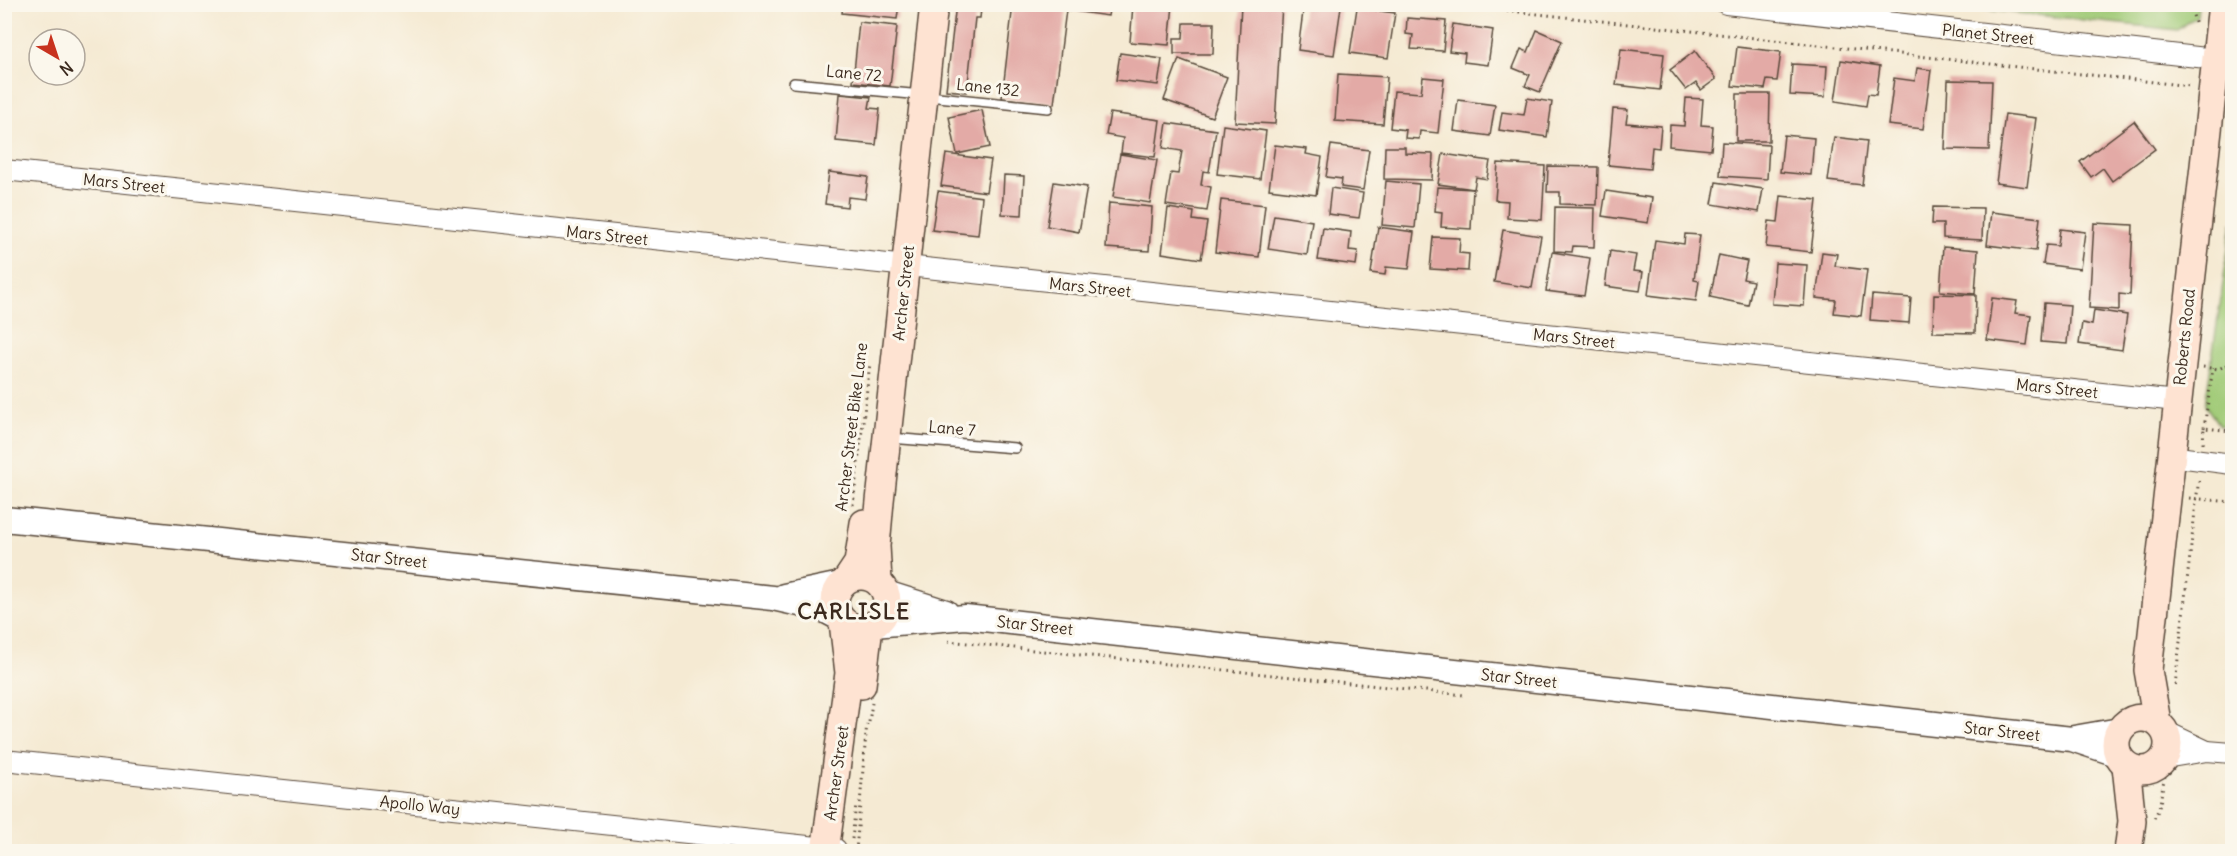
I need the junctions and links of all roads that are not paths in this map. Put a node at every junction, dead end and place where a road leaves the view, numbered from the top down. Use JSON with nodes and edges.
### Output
{"nodes":[{"id":1,"x":920,"y":4,"type":"edge"},
{"id":2,"x":934,"y":4,"type":"edge"},
{"id":3,"x":1726,"y":4,"type":"edge"},
{"id":4,"x":2222,"y":4,"type":"edge"},
{"id":5,"x":2215,"y":59,"type":"junction"},
{"id":6,"x":794,"y":83,"type":"dead end"},
{"id":7,"x":917,"y":95,"type":"junction"},
{"id":8,"x":1048,"y":108,"type":"dead end"},
{"id":9,"x":4,"y":170,"type":"edge"},
{"id":10,"x":899,"y":267,"type":"junction"},
{"id":11,"x":2176,"y":401,"type":"junction"},
{"id":12,"x":887,"y":438,"type":"junction"},
{"id":13,"x":1015,"y":448,"type":"dead end"},
{"id":14,"x":2170,"y":456,"type":"junction"},
{"id":15,"x":2232,"y":464,"type":"edge"},
{"id":16,"x":4,"y":519,"type":"edge"},
{"id":17,"x":844,"y":581,"type":"junction"},
{"id":18,"x":882,"y":587,"type":"junction"},
{"id":19,"x":773,"y":598,"type":"junction"},
{"id":20,"x":965,"y":617,"type":"junction"},
{"id":21,"x":857,"y":623,"type":"junction"},
{"id":22,"x":2148,"y":670,"type":"junction"},
{"id":23,"x":2161,"y":726,"type":"junction"},
{"id":24,"x":2207,"y":751,"type":"junction"},
{"id":25,"x":2140,"y":753,"type":"junction"},
{"id":26,"x":2232,"y":753,"type":"edge"},
{"id":27,"x":4,"y":760,"type":"edge"},
{"id":28,"x":830,"y":850,"type":"edge"},
{"id":29,"x":2128,"y":852,"type":"edge"}],
"edges":[{"from":1,"to":7,"type":"main road","name":"Archer Street"},
{"from":2,"to":7,"type":"main road","name":"Archer Street"},
{"from":3,"to":5,"type":"street","name":"Planet Street"},
{"from":4,"to":5,"type":"main road","name":"Roberts Road"},
{"from":5,"to":11,"type":"main road","name":"Roberts Road"},
{"from":6,"to":7,"type":"lane","name":"Lane 72"},
{"from":7,"to":8,"type":"lane","name":"Lane 132"},
{"from":7,"to":10,"type":"main road","name":"Archer Street"},
{"from":9,"to":10,"type":"street","name":"Mars Street"},
{"from":10,"to":11,"type":"street","name":"Mars Street"},
{"from":10,"to":12,"type":"main road","name":"Archer Street"},
{"from":10,"to":17,"type":"main road","name":"Archer Street"},
{"from":11,"to":14,"type":"main road","name":"Roberts Road"},
{"from":12,"to":13,"type":"lane","name":"Lane 7"},
{"from":12,"to":18,"type":"main road","name":"Archer Street"},
{"from":14,"to":15,"type":"street"},
{"from":14,"to":22,"type":"main road","name":"Roberts Road"},
{"from":16,"to":19,"type":"street","name":"Star Street"},
{"from":17,"to":18,"type":"main road"},
{"from":17,"to":19,"type":"street","name":"Star Street"},
{"from":17,"to":21,"type":"main road"},
{"from":18,"to":20,"type":"street","name":"Star Street"},
{"from":18,"to":21,"type":"main road"},
{"from":19,"to":21,"type":"street","name":"Star Street"},
{"from":20,"to":21,"type":"street","name":"Star Street"},
{"from":20,"to":25,"type":"street","name":"Star Street"},
{"from":21,"to":28,"type":"main road","name":"Archer Street"},
{"from":22,"to":23,"type":"main road","name":"Roberts Road"},
{"from":22,"to":25,"type":"main road","name":"Roberts Road"},
{"from":23,"to":24,"type":"street"},
{"from":23,"to":25,"type":"main road","name":"Roberts Road"},
{"from":23,"to":25,"type":"main road"},
{"from":24,"to":25,"type":"street"},
{"from":24,"to":26,"type":"street"},
{"from":25,"to":29,"type":"main road","name":"Roberts Road"},
{"from":27,"to":28,"type":"street","name":"Apollo Way"}]}
